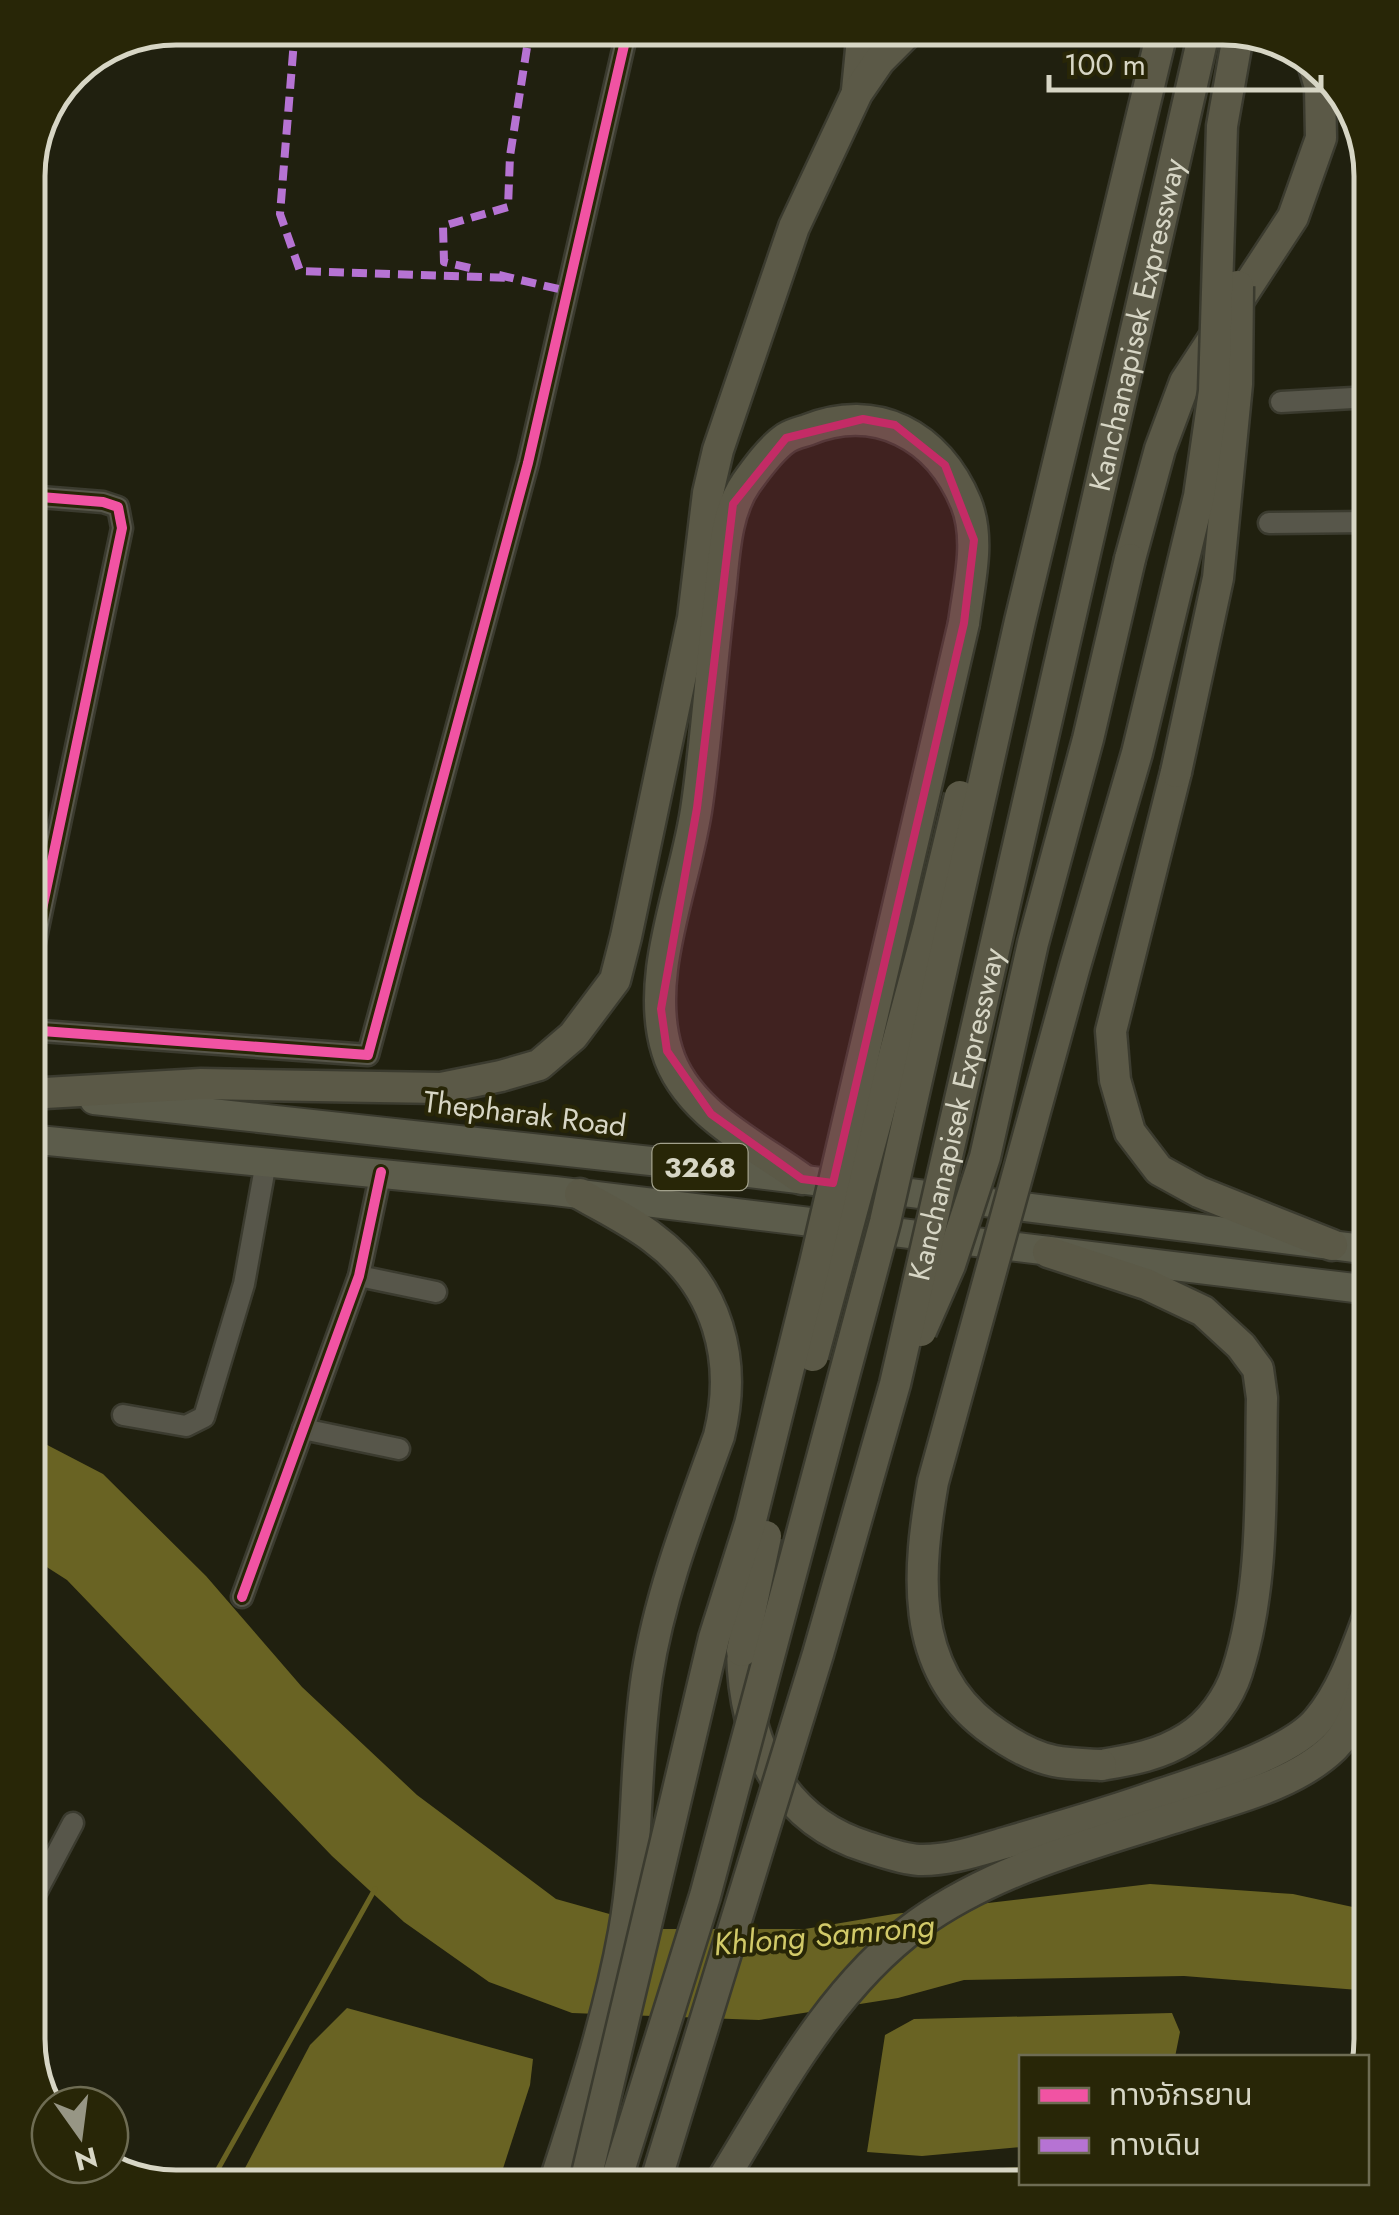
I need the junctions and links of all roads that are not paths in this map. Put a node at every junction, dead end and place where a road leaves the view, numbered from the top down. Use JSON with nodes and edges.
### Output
{"nodes":[{"id":1,"x":624,"y":45,"type":"edge"},
{"id":2,"x":861,"y":45,"type":"edge"},
{"id":3,"x":896,"y":45,"type":"edge"},
{"id":4,"x":1159,"y":45,"type":"edge"},
{"id":5,"x":1201,"y":45,"type":"edge"},
{"id":6,"x":1236,"y":46,"type":"edge"},
{"id":7,"x":1250,"y":48,"type":"edge"},
{"id":8,"x":1320,"y":88,"type":"edge"},
{"id":9,"x":856,"y":92,"type":"junction"},
{"id":10,"x":1354,"y":398,"type":"edge"},
{"id":11,"x":1281,"y":402,"type":"dead end"},
{"id":12,"x":45,"y":498,"type":"edge"},
{"id":13,"x":1354,"y":522,"type":"edge"},
{"id":14,"x":1269,"y":523,"type":"dead end"},
{"id":15,"x":1020,"y":620,"type":"junction"},
{"id":16,"x":45,"y":884,"type":"edge"},
{"id":17,"x":45,"y":1031,"type":"edge"},
{"id":18,"x":45,"y":1093,"type":"edge"},
{"id":19,"x":45,"y":1096,"type":"edge"},
{"id":20,"x":45,"y":1141,"type":"edge"},
{"id":21,"x":266,"y":1162,"type":"junction"},
{"id":22,"x":381,"y":1172,"type":"junction"},
{"id":23,"x":802,"y":1179,"type":"junction"},
{"id":24,"x":580,"y":1194,"type":"junction"},
{"id":25,"x":1332,"y":1246,"type":"junction"},
{"id":26,"x":1354,"y":1248,"type":"edge"},
{"id":27,"x":1048,"y":1252,"type":"junction"},
{"id":28,"x":359,"y":1276,"type":"junction"},
{"id":29,"x":1354,"y":1288,"type":"edge"},
{"id":30,"x":436,"y":1292,"type":"dead end"},
{"id":31,"x":896,"y":1384,"type":"junction"},
{"id":32,"x":123,"y":1415,"type":"dead end"},
{"id":33,"x":303,"y":1428,"type":"junction"},
{"id":34,"x":399,"y":1449,"type":"dead end"},
{"id":35,"x":242,"y":1597,"type":"dead end"},
{"id":36,"x":1354,"y":1652,"type":"edge"},
{"id":37,"x":1354,"y":1712,"type":"edge"},
{"id":38,"x":73,"y":1823,"type":"dead end"},
{"id":39,"x":45,"y":1876,"type":"edge"},
{"id":40,"x":559,"y":2170,"type":"edge"},
{"id":41,"x":588,"y":2170,"type":"edge"},
{"id":42,"x":619,"y":2170,"type":"edge"},
{"id":43,"x":659,"y":2170,"type":"edge"},
{"id":44,"x":729,"y":2170,"type":"edge"}],
"edges":[{"from":1,"to":17,"type":"street"},
{"from":2,"to":9,"type":"highway"},
{"from":3,"to":9,"type":"highway"},
{"from":4,"to":15,"type":"highway","name":"Kanchanapisek Expressway","bridge":true},
{"from":5,"to":31,"type":"highway","name":"Kanchanapisek Expressway","bridge":true},
{"from":6,"to":27,"type":"highway","bridge":true},
{"from":7,"to":25,"type":"highway","bridge":true},
{"from":8,"to":31,"type":"highway","bridge":true},
{"from":9,"to":18,"type":"highway"},
{"from":10,"to":11,"type":"street"},
{"from":12,"to":16,"type":"street"},
{"from":13,"to":14,"type":"street"},
{"from":15,"to":36,"type":"highway","bridge":true},
{"from":15,"to":42,"type":"highway","name":"Kanchanapisek Expressway","bridge":true},
{"from":19,"to":23,"type":"main road","name":"Thepharak Road","number":"3268"},
{"from":20,"to":21,"type":"main road","number":"3268"},
{"from":21,"to":22,"type":"main road","number":"3268"},
{"from":21,"to":32,"type":"street"},
{"from":22,"to":24,"type":"main road","number":"3268"},
{"from":22,"to":28,"type":"street"},
{"from":23,"to":25,"type":"main road","name":"Thepharak Road","number":"3268"},
{"from":23,"to":41,"type":"highway","bridge":true},
{"from":24,"to":27,"type":"main road","number":"3268"},
{"from":24,"to":40,"type":"highway"},
{"from":25,"to":26,"type":"main road","name":"Thepharak Road","number":"3268"},
{"from":27,"to":29,"type":"main road","number":"3268"},
{"from":28,"to":30,"type":"street"},
{"from":28,"to":33,"type":"street"},
{"from":31,"to":43,"type":"highway","name":"Kanchanapisek Expressway","bridge":true},
{"from":33,"to":34,"type":"street"},
{"from":33,"to":35,"type":"street"},
{"from":37,"to":44,"type":"highway"},
{"from":38,"to":39,"type":"street"}]}
